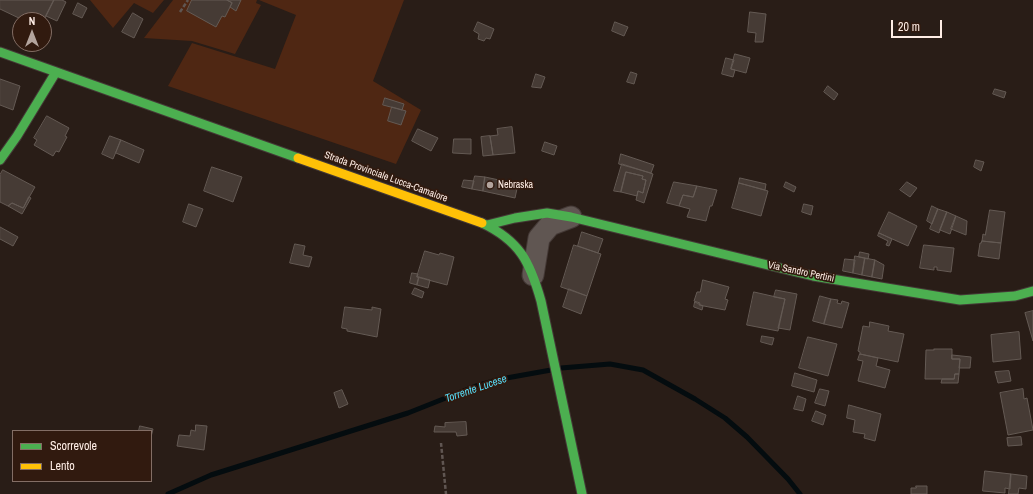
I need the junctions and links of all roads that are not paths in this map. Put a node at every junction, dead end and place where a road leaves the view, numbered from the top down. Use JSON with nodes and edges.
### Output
{"nodes":[{"id":1,"x":0,"y":52,"type":"edge"},
{"id":2,"x":56,"y":72,"type":"junction"},
{"id":3,"x":0,"y":160,"type":"edge"},
{"id":4,"x":571,"y":217,"type":"junction"},
{"id":5,"x":487,"y":225,"type":"junction"},
{"id":6,"x":533,"y":275,"type":"junction"},
{"id":7,"x":1033,"y":291,"type":"edge"},
{"id":8,"x":582,"y":494,"type":"edge"}],
"edges":[{"from":1,"to":2,"type":"main road","name":"Strada Provinciale Lucca-Camaiore"},
{"from":2,"to":3,"type":"main road"},
{"from":2,"to":5,"type":"main road","name":"Strada Provinciale Lucca-Camaiore"},
{"from":4,"to":5,"type":"main road","name":"Via Sandro Pertini"},
{"from":4,"to":6,"type":"street"},
{"from":4,"to":7,"type":"main road","name":"Via Sandro Pertini"},
{"from":5,"to":6,"type":"main road","name":"Strada Provinciale Lucca-Camaiore"},
{"from":6,"to":8,"type":"main road","name":"Strada Provinciale Lucca-Camaiore"}]}
